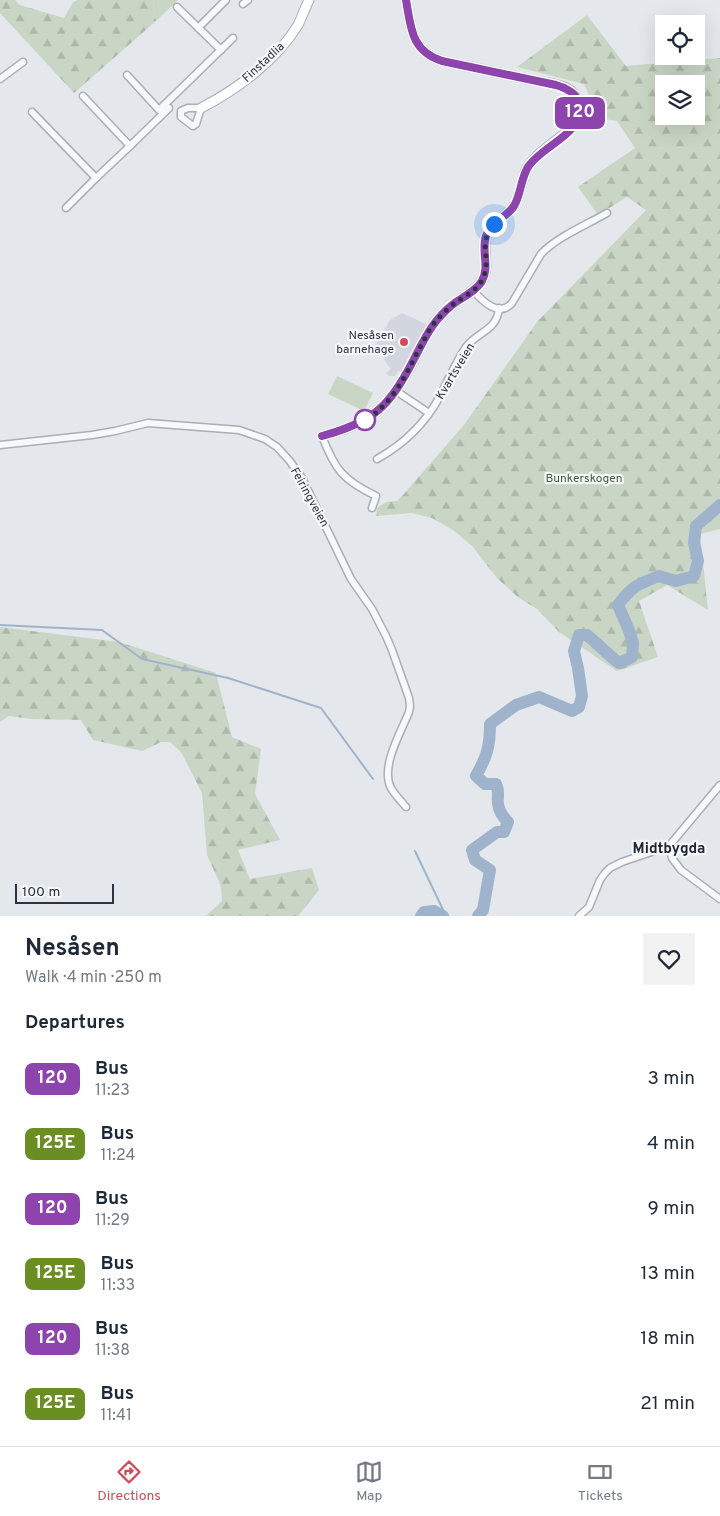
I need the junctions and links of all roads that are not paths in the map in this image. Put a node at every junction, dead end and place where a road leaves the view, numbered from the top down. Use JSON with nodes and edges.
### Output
{"nodes":[{"id":1,"x":226,"y":0,"type":"edge"},
{"id":2,"x":309,"y":0,"type":"edge"},
{"id":3,"x":406,"y":0,"type":"edge"},
{"id":4,"x":177,"y":7,"type":"dead end"},
{"id":5,"x":198,"y":28,"type":"junction"},
{"id":6,"x":233,"y":38,"type":"dead end"},
{"id":7,"x":221,"y":50,"type":"junction"},
{"id":8,"x":23,"y":62,"type":"dead end"},
{"id":9,"x":127,"y":75,"type":"dead end"},
{"id":10,"x":1,"y":76,"type":"edge"},
{"id":11,"x":83,"y":96,"type":"dead end"},
{"id":12,"x":166,"y":107,"type":"junction"},
{"id":13,"x":201,"y":108,"type":"junction"},
{"id":14,"x":181,"y":111,"type":"junction"},
{"id":15,"x":32,"y":112,"type":"dead end"},
{"id":16,"x":130,"y":146,"type":"junction"},
{"id":17,"x":96,"y":178,"type":"junction"},
{"id":18,"x":66,"y":208,"type":"dead end"},
{"id":19,"x":606,"y":213,"type":"dead end"},
{"id":20,"x":473,"y":290,"type":"junction"},
{"id":21,"x":499,"y":308,"type":"junction"},
{"id":22,"x":396,"y":391,"type":"junction"},
{"id":23,"x":429,"y":413,"type":"junction"},
{"id":24,"x":322,"y":436,"type":"joint"},
{"id":25,"x":0,"y":445,"type":"edge"},
{"id":26,"x":377,"y":459,"type":"dead end"},
{"id":27,"x":372,"y":508,"type":"dead end"},
{"id":28,"x":720,"y":785,"type":"edge"},
{"id":29,"x":406,"y":807,"type":"dead end"},
{"id":30,"x":669,"y":846,"type":"junction"},
{"id":31,"x":720,"y":899,"type":"edge"},
{"id":32,"x":579,"y":916,"type":"edge"}],
"edges":[{"from":1,"to":5,"type":"street"},
{"from":2,"to":13,"type":"street","name":"Finstadlia"},
{"from":3,"to":20,"type":"street"},
{"from":4,"to":5,"type":"street"},
{"from":5,"to":7,"type":"street"},
{"from":6,"to":7,"type":"street"},
{"from":7,"to":12,"type":"street"},
{"from":8,"to":10,"type":"street"},
{"from":9,"to":12,"type":"street"},
{"from":11,"to":16,"type":"street"},
{"from":12,"to":14,"type":"street"},
{"from":12,"to":16,"type":"street"},
{"from":13,"to":14,"type":"street","name":"Finstadlia"},
{"from":13,"to":14,"type":"street","name":"Finstadlia"},
{"from":15,"to":17,"type":"street"},
{"from":16,"to":17,"type":"street"},
{"from":17,"to":18,"type":"street"},
{"from":19,"to":21,"type":"street"},
{"from":20,"to":21,"type":"street"},
{"from":20,"to":22,"type":"street"},
{"from":21,"to":23,"type":"street","name":"Kvartsveien"},
{"from":22,"to":23,"type":"street","name":"Kvartsveien"},
{"from":22,"to":24,"type":"street"},
{"from":23,"to":26,"type":"street","name":"Kvartsveien"},
{"from":24,"to":27,"type":"street"},
{"from":25,"to":29,"type":"street","name":"Feiringveien"},
{"from":28,"to":30,"type":"street"},
{"from":30,"to":31,"type":"street"},
{"from":30,"to":32,"type":"street"}]}
